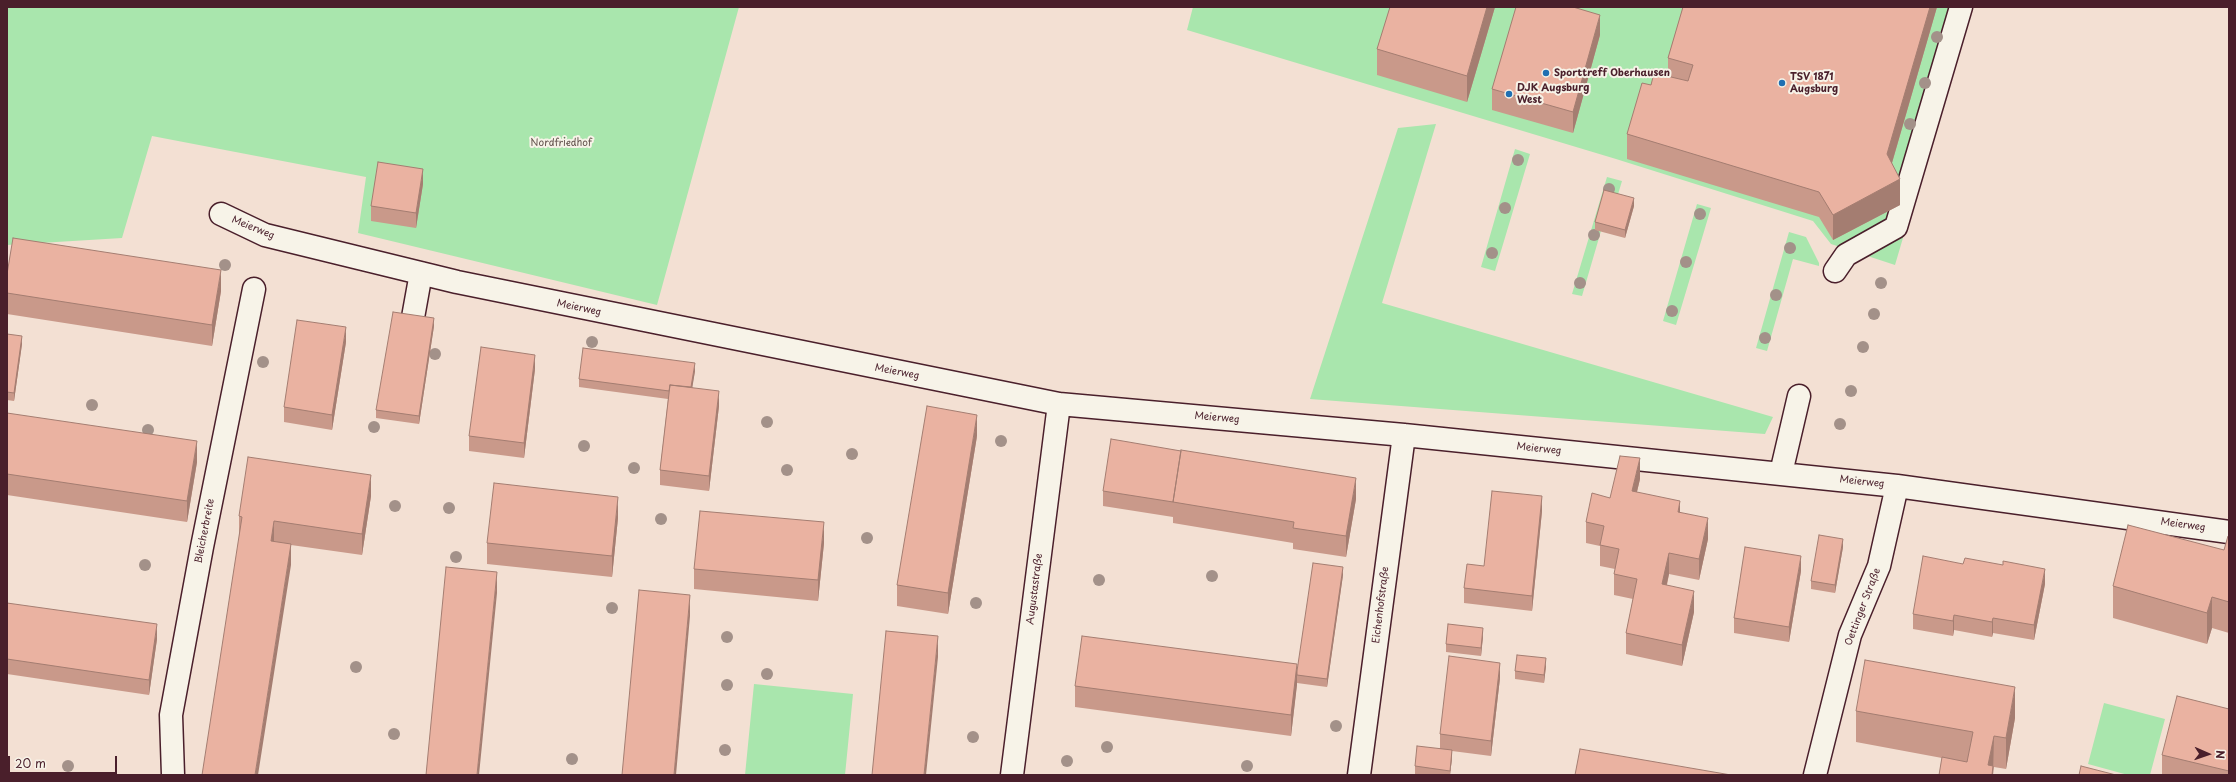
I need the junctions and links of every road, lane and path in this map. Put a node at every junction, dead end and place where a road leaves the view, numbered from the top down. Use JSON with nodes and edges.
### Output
{"nodes":[{"id":1,"x":1961,"y":7,"type":"edge"},
{"id":2,"x":221,"y":214,"type":"dead end"},
{"id":3,"x":1835,"y":270,"type":"dead end"},
{"id":4,"x":421,"y":273,"type":"junction"},
{"id":5,"x":254,"y":289,"type":"dead end"},
{"id":6,"x":412,"y":323,"type":"edge"},
{"id":7,"x":1800,"y":396,"type":"dead end"},
{"id":8,"x":1059,"y":404,"type":"junction"},
{"id":9,"x":1404,"y":435,"type":"junction"},
{"id":10,"x":1781,"y":473,"type":"junction"},
{"id":11,"x":1897,"y":486,"type":"junction"},
{"id":12,"x":2229,"y":532,"type":"edge"},
{"id":13,"x":173,"y":775,"type":"edge"},
{"id":14,"x":1012,"y":775,"type":"edge"},
{"id":15,"x":1359,"y":775,"type":"edge"},
{"id":16,"x":1815,"y":775,"type":"edge"}],
"edges":[{"from":1,"to":3,"type":"street"},
{"from":2,"to":4,"type":"street","name":"Meierweg"},
{"from":4,"to":6,"type":"street"},
{"from":4,"to":8,"type":"street","name":"Meierweg"},
{"from":5,"to":13,"type":"street","name":"Bleicherbreite"},
{"from":7,"to":10,"type":"street"},
{"from":8,"to":9,"type":"street","name":"Meierweg"},
{"from":8,"to":14,"type":"street","name":"Augustastraße"},
{"from":9,"to":10,"type":"street","name":"Meierweg"},
{"from":9,"to":15,"type":"street","name":"Eichenhofstraße"},
{"from":10,"to":11,"type":"street","name":"Meierweg"},
{"from":11,"to":12,"type":"street","name":"Meierweg"},
{"from":11,"to":16,"type":"street","name":"Oettinger Straße"}]}
